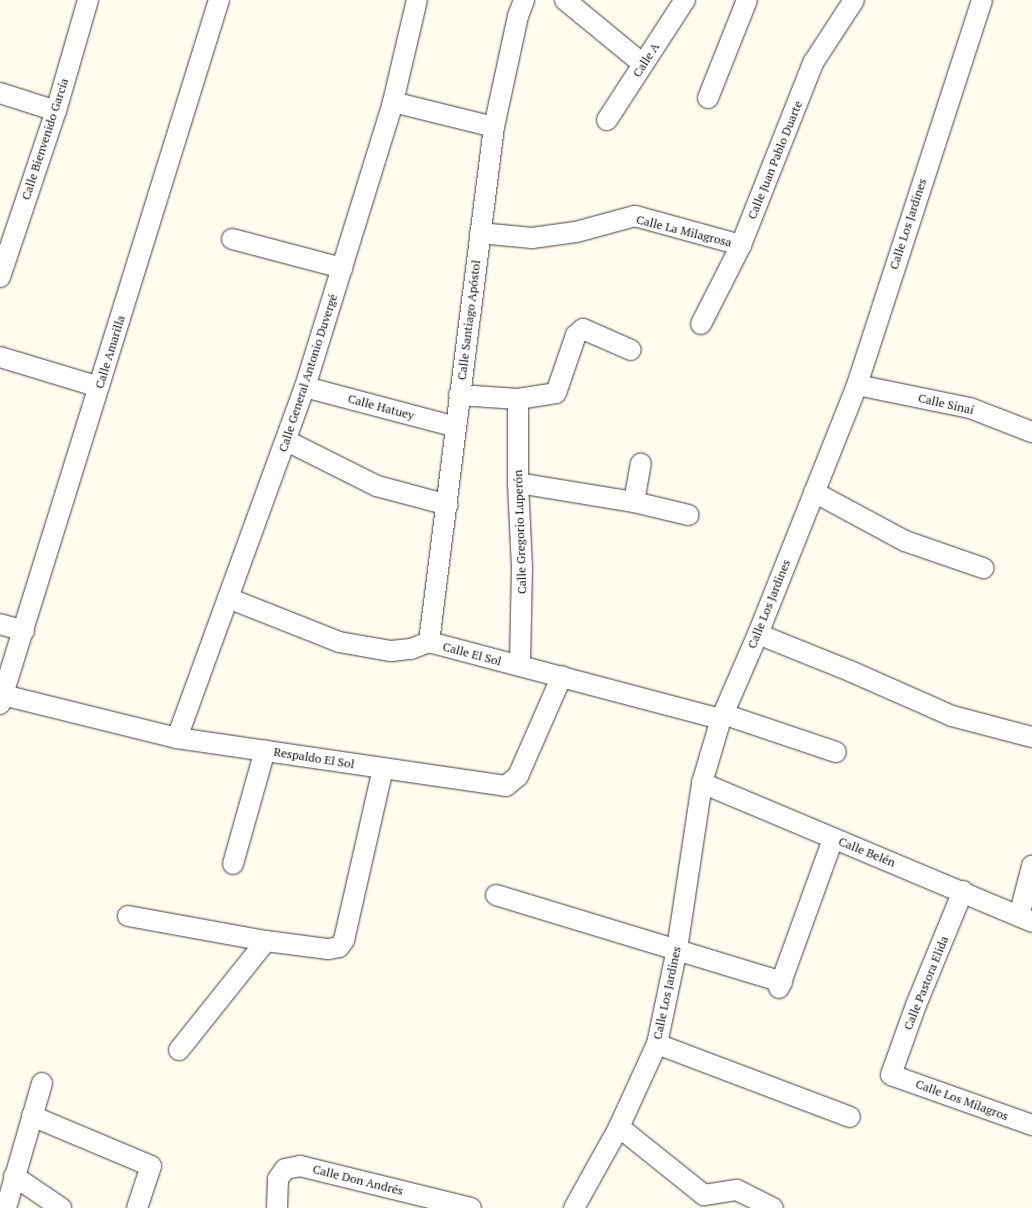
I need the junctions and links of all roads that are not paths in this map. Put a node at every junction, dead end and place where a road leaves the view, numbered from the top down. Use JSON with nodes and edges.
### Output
{"nodes":[{"id":1,"x":88,"y":0,"type":"edge"},
{"id":2,"x":219,"y":0,"type":"edge"},
{"id":3,"x":417,"y":0,"type":"edge"},
{"id":4,"x":524,"y":0,"type":"edge"},
{"id":5,"x":564,"y":0,"type":"edge"},
{"id":6,"x":685,"y":0,"type":"edge"},
{"id":7,"x":748,"y":0,"type":"edge"},
{"id":8,"x":854,"y":0,"type":"edge"},
{"id":9,"x":982,"y":0,"type":"edge"},
{"id":10,"x":643,"y":64,"type":"junction"},
{"id":11,"x":0,"y":93,"type":"edge"},
{"id":12,"x":708,"y":98,"type":"dead end"},
{"id":13,"x":393,"y":102,"type":"junction"},
{"id":14,"x":56,"y":111,"type":"junction"},
{"id":15,"x":607,"y":120,"type":"dead end"},
{"id":16,"x":494,"y":127,"type":"junction"},
{"id":17,"x":480,"y":233,"type":"junction"},
{"id":18,"x":232,"y":239,"type":"dead end"},
{"id":19,"x":741,"y":246,"type":"junction"},
{"id":20,"x":342,"y":268,"type":"junction"},
{"id":21,"x":0,"y":277,"type":"edge"},
{"id":22,"x":701,"y":324,"type":"dead end"},
{"id":23,"x":630,"y":350,"type":"dead end"},
{"id":24,"x":0,"y":357,"type":"edge"},
{"id":25,"x":857,"y":385,"type":"junction"},
{"id":26,"x":100,"y":387,"type":"junction"},
{"id":27,"x":305,"y":387,"type":"junction"},
{"id":28,"x":459,"y":395,"type":"junction"},
{"id":29,"x":518,"y":398,"type":"junction"},
{"id":30,"x":456,"y":427,"type":"junction"},
{"id":31,"x":1032,"y":432,"type":"edge"},
{"id":32,"x":287,"y":441,"type":"junction"},
{"id":33,"x":641,"y":464,"type":"dead end"},
{"id":34,"x":518,"y":483,"type":"junction"},
{"id":35,"x":814,"y":492,"type":"junction"},
{"id":36,"x":634,"y":502,"type":"junction"},
{"id":37,"x":448,"y":505,"type":"junction"},
{"id":38,"x":688,"y":515,"type":"dead end"},
{"id":39,"x":983,"y":568,"type":"dead end"},
{"id":40,"x":228,"y":598,"type":"junction"},
{"id":41,"x":0,"y":624,"type":"edge"},
{"id":42,"x":24,"y":631,"type":"junction"},
{"id":43,"x":758,"y":634,"type":"junction"},
{"id":44,"x":429,"y":642,"type":"junction"},
{"id":45,"x":520,"y":666,"type":"junction"},
{"id":46,"x":562,"y":676,"type":"junction"},
{"id":47,"x":1,"y":699,"type":"edge"},
{"id":48,"x":722,"y":716,"type":"junction"},
{"id":49,"x":1032,"y":737,"type":"edge"},
{"id":50,"x":177,"y":738,"type":"junction"},
{"id":51,"x":265,"y":750,"type":"junction"},
{"id":52,"x":836,"y":752,"type":"dead end"},
{"id":53,"x":383,"y":769,"type":"junction"},
{"id":54,"x":702,"y":783,"type":"junction"},
{"id":55,"x":833,"y":838,"type":"junction"},
{"id":56,"x":233,"y":864,"type":"dead end"},
{"id":57,"x":1032,"y":866,"type":"edge"},
{"id":58,"x":963,"y":891,"type":"junction"},
{"id":59,"x":496,"y":895,"type":"dead end"},
{"id":60,"x":128,"y":916,"type":"dead end"},
{"id":61,"x":1025,"y":919,"type":"edge"},
{"id":62,"x":266,"y":941,"type":"junction"},
{"id":63,"x":677,"y":949,"type":"junction"},
{"id":64,"x":657,"y":1044,"type":"junction"},
{"id":65,"x":179,"y":1050,"type":"dead end"},
{"id":66,"x":891,"y":1075,"type":"joint"},
{"id":67,"x":42,"y":1083,"type":"dead end"},
{"id":68,"x":32,"y":1116,"type":"junction"},
{"id":69,"x":850,"y":1117,"type":"dead end"},
{"id":70,"x":1032,"y":1125,"type":"edge"},
{"id":71,"x":619,"y":1127,"type":"junction"},
{"id":72,"x":14,"y":1176,"type":"junction"},
{"id":73,"x":6,"y":1208,"type":"edge"},
{"id":74,"x":61,"y":1208,"type":"edge"},
{"id":75,"x":137,"y":1208,"type":"edge"},
{"id":76,"x":277,"y":1208,"type":"edge"},
{"id":77,"x":471,"y":1208,"type":"edge"},
{"id":78,"x":574,"y":1208,"type":"edge"},
{"id":79,"x":773,"y":1208,"type":"edge"}],
"edges":[{"from":1,"to":14,"type":"street","name":"Calle Bienvenido García"},
{"from":2,"to":26,"type":"street","name":"Calle Amarilla"},
{"from":3,"to":13,"type":"street","name":"Calle General Antonio Duvergé"},
{"from":4,"to":16,"type":"street","name":"Calle Santiago Apóstol"},
{"from":5,"to":10,"type":"street"},
{"from":6,"to":10,"type":"street","name":"Calle A"},
{"from":7,"to":12,"type":"street"},
{"from":8,"to":19,"type":"street","name":"Calle Juan Pablo Duarte"},
{"from":9,"to":25,"type":"street","name":"Calle Los Jardines"},
{"from":10,"to":15,"type":"street","name":"Calle A"},
{"from":11,"to":14,"type":"street"},
{"from":13,"to":16,"type":"street"},
{"from":13,"to":20,"type":"street","name":"Calle General Antonio Duvergé"},
{"from":14,"to":21,"type":"street","name":"Calle Bienvenido García"},
{"from":16,"to":17,"type":"street","name":"Calle Santiago Apóstol"},
{"from":17,"to":19,"type":"street","name":"Calle La Milagrosa"},
{"from":17,"to":28,"type":"street","name":"Calle Santiago Apóstol"},
{"from":18,"to":20,"type":"street"},
{"from":19,"to":22,"type":"street","name":"Calle Juan Pablo Duarte"},
{"from":20,"to":27,"type":"street","name":"Calle General Antonio Duvergé"},
{"from":23,"to":29,"type":"street"},
{"from":24,"to":26,"type":"street"},
{"from":25,"to":31,"type":"street","name":"Calle Sinaí"},
{"from":25,"to":35,"type":"street","name":"Calle Los Jardines"},
{"from":26,"to":42,"type":"street","name":"Calle Amarilla"},
{"from":27,"to":30,"type":"street","name":"Calle Hatuey"},
{"from":27,"to":32,"type":"street","name":"Calle General Antonio Duvergé"},
{"from":28,"to":29,"type":"street"},
{"from":28,"to":30,"type":"street","name":"Calle Santiago Apóstol"},
{"from":29,"to":34,"type":"street","name":"Calle Gregorio Luperón"},
{"from":30,"to":37,"type":"street","name":"Calle Santiago Apóstol"},
{"from":32,"to":37,"type":"street"},
{"from":32,"to":40,"type":"street","name":"Calle General Antonio Duvergé"},
{"from":33,"to":36,"type":"street"},
{"from":34,"to":36,"type":"street"},
{"from":34,"to":45,"type":"street","name":"Calle Gregorio Luperón"},
{"from":35,"to":39,"type":"street"},
{"from":35,"to":43,"type":"street","name":"Calle Los Jardines"},
{"from":36,"to":38,"type":"street"},
{"from":37,"to":44,"type":"street","name":"Calle Santiago Apóstol"},
{"from":40,"to":44,"type":"street","name":"Calle El Sol"},
{"from":40,"to":50,"type":"street","name":"Calle General Antonio Duvergé"},
{"from":41,"to":42,"type":"street"},
{"from":42,"to":47,"type":"street","name":"Calle Amarilla"},
{"from":43,"to":48,"type":"street","name":"Calle Los Jardines"},
{"from":43,"to":49,"type":"street"},
{"from":44,"to":45,"type":"street","name":"Calle El Sol"},
{"from":45,"to":46,"type":"street","name":"Calle El Sol"},
{"from":46,"to":48,"type":"street","name":"Calle El Sol"},
{"from":46,"to":53,"type":"street","name":"Respaldo El Sol"},
{"from":47,"to":50,"type":"street","name":"Respaldo El Sol"},
{"from":48,"to":52,"type":"street","name":"Calle El Sol"},
{"from":48,"to":54,"type":"street","name":"Calle Los Jardines"},
{"from":50,"to":51,"type":"street","name":"Respaldo El Sol"},
{"from":51,"to":53,"type":"street","name":"Respaldo El Sol"},
{"from":51,"to":56,"type":"street"},
{"from":53,"to":62,"type":"street"},
{"from":54,"to":55,"type":"street","name":"Calle Belén"},
{"from":54,"to":63,"type":"street","name":"Calle Los Jardines"},
{"from":55,"to":58,"type":"street","name":"Calle Belén"},
{"from":55,"to":63,"type":"street"},
{"from":57,"to":61,"type":"street"},
{"from":58,"to":61,"type":"street","name":"Calle Belén"},
{"from":58,"to":66,"type":"street","name":"Calle Pastora Elida"},
{"from":59,"to":63,"type":"street"},
{"from":60,"to":62,"type":"street"},
{"from":62,"to":65,"type":"street"},
{"from":63,"to":64,"type":"street","name":"Calle Los Jardines"},
{"from":64,"to":69,"type":"street"},
{"from":64,"to":71,"type":"street","name":"Calle Los Jardines"},
{"from":66,"to":70,"type":"street","name":"Calle Los Milagros"},
{"from":67,"to":68,"type":"street"},
{"from":68,"to":72,"type":"street"},
{"from":68,"to":75,"type":"street"},
{"from":71,"to":78,"type":"street","name":"Calle Los Jardines"},
{"from":71,"to":79,"type":"street"},
{"from":72,"to":73,"type":"street"},
{"from":72,"to":74,"type":"street"},
{"from":76,"to":77,"type":"street","name":"Calle Don Andrés"}]}
